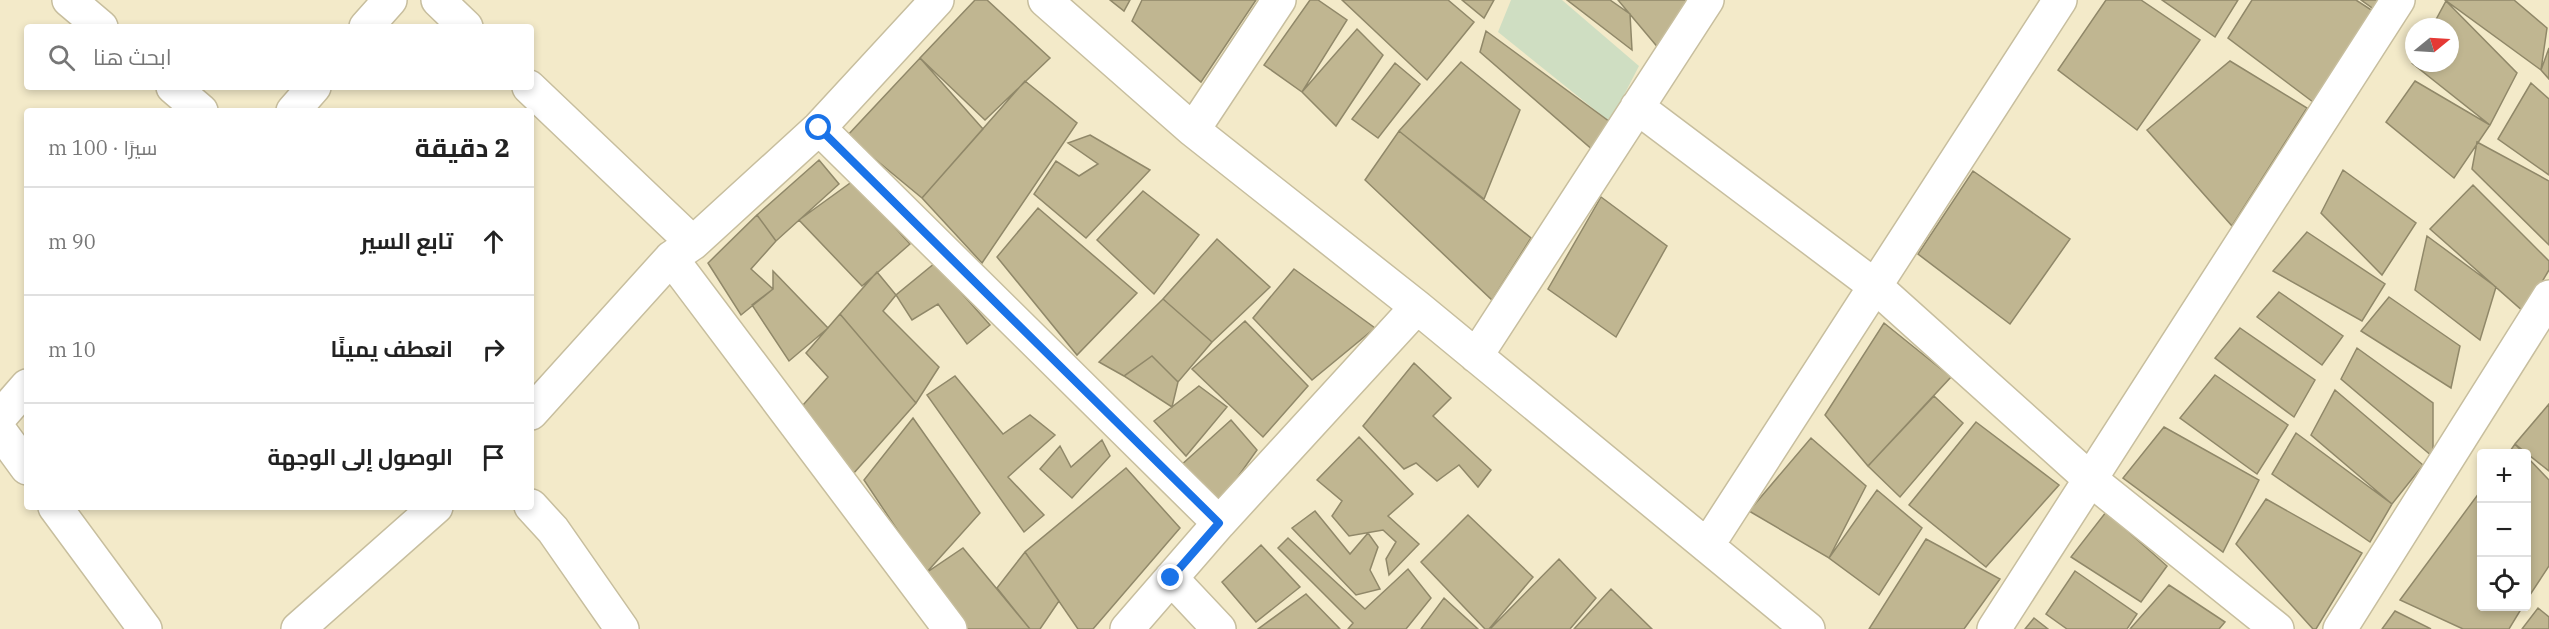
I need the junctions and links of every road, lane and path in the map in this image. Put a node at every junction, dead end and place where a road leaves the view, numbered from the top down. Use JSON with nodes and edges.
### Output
{"nodes":[{"id":1,"x":69,"y":0,"type":"edge"},
{"id":2,"x":390,"y":0,"type":"edge"},
{"id":3,"x":438,"y":0,"type":"edge"},
{"id":4,"x":937,"y":0,"type":"edge"},
{"id":5,"x":1045,"y":0,"type":"edge"},
{"id":6,"x":1279,"y":0,"type":"edge"},
{"id":7,"x":1707,"y":0,"type":"edge"},
{"id":8,"x":2060,"y":0,"type":"edge"},
{"id":9,"x":2398,"y":0,"type":"edge"},
{"id":10,"x":97,"y":24,"type":"edge"},
{"id":11,"x":369,"y":24,"type":"edge"},
{"id":12,"x":463,"y":24,"type":"edge"},
{"id":13,"x":176,"y":90,"type":"edge"},
{"id":14,"x":311,"y":90,"type":"edge"},
{"id":15,"x":532,"y":90,"type":"edge"},
{"id":16,"x":1637,"y":107,"type":"junction"},
{"id":17,"x":198,"y":108,"type":"edge"},
{"id":18,"x":295,"y":108,"type":"edge"},
{"id":19,"x":819,"y":128,"type":"junction"},
{"id":20,"x":1193,"y":130,"type":"junction"},
{"id":21,"x":682,"y":250,"type":"junction"},
{"id":22,"x":1875,"y":286,"type":"junction"},
{"id":23,"x":2549,"y":297,"type":"edge"},
{"id":24,"x":1417,"y":307,"type":"junction"},
{"id":25,"x":1476,"y":356,"type":"junction"},
{"id":26,"x":24,"y":389,"type":"edge"},
{"id":27,"x":534,"y":410,"type":"edge"},
{"id":28,"x":0,"y":417,"type":"edge"},
{"id":29,"x":0,"y":431,"type":"edge"},
{"id":30,"x":24,"y":464,"type":"edge"},
{"id":31,"x":2090,"y":479,"type":"junction"},
{"id":32,"x":534,"y":509,"type":"edge"},
{"id":33,"x":58,"y":510,"type":"edge"},
{"id":34,"x":433,"y":510,"type":"edge"},
{"id":35,"x":1219,"y":523,"type":"junction"},
{"id":36,"x":1707,"y":546,"type":"junction"},
{"id":37,"x":1171,"y":578,"type":"junction"},
{"id":38,"x":145,"y":629,"type":"edge"},
{"id":39,"x":298,"y":629,"type":"edge"},
{"id":40,"x":622,"y":629,"type":"edge"},
{"id":41,"x":950,"y":629,"type":"edge"},
{"id":42,"x":1127,"y":629,"type":"edge"},
{"id":43,"x":1219,"y":629,"type":"edge"},
{"id":44,"x":1808,"y":629,"type":"edge"},
{"id":45,"x":1994,"y":629,"type":"edge"},
{"id":46,"x":2277,"y":629,"type":"edge"},
{"id":47,"x":2340,"y":629,"type":"edge"}],
"edges":[{"from":1,"to":10,"type":"street"},
{"from":2,"to":11,"type":"street"},
{"from":3,"to":12,"type":"street"},
{"from":4,"to":19,"type":"street"},
{"from":5,"to":20,"type":"street"},
{"from":6,"to":20,"type":"street"},
{"from":7,"to":16,"type":"street"},
{"from":8,"to":22,"type":"street"},
{"from":9,"to":31,"type":"street"},
{"from":13,"to":17,"type":"street"},
{"from":14,"to":18,"type":"street"},
{"from":15,"to":21,"type":"street"},
{"from":16,"to":22,"type":"street"},
{"from":16,"to":25,"type":"street"},
{"from":19,"to":21,"type":"street"},
{"from":19,"to":35,"type":"street"},
{"from":20,"to":24,"type":"street"},
{"from":21,"to":27,"type":"street"},
{"from":21,"to":41,"type":"street"},
{"from":22,"to":31,"type":"street"},
{"from":22,"to":36,"type":"street"},
{"from":23,"to":47,"type":"street"},
{"from":24,"to":25,"type":"street"},
{"from":24,"to":35,"type":"street"},
{"from":25,"to":36,"type":"street"},
{"from":26,"to":28,"type":"street"},
{"from":29,"to":30,"type":"street"},
{"from":31,"to":45,"type":"street"},
{"from":31,"to":46,"type":"street"},
{"from":32,"to":40,"type":"street"},
{"from":33,"to":38,"type":"street"},
{"from":34,"to":39,"type":"street"},
{"from":35,"to":37,"type":"street"},
{"from":36,"to":44,"type":"street"},
{"from":37,"to":42,"type":"street"},
{"from":37,"to":43,"type":"street"}]}
